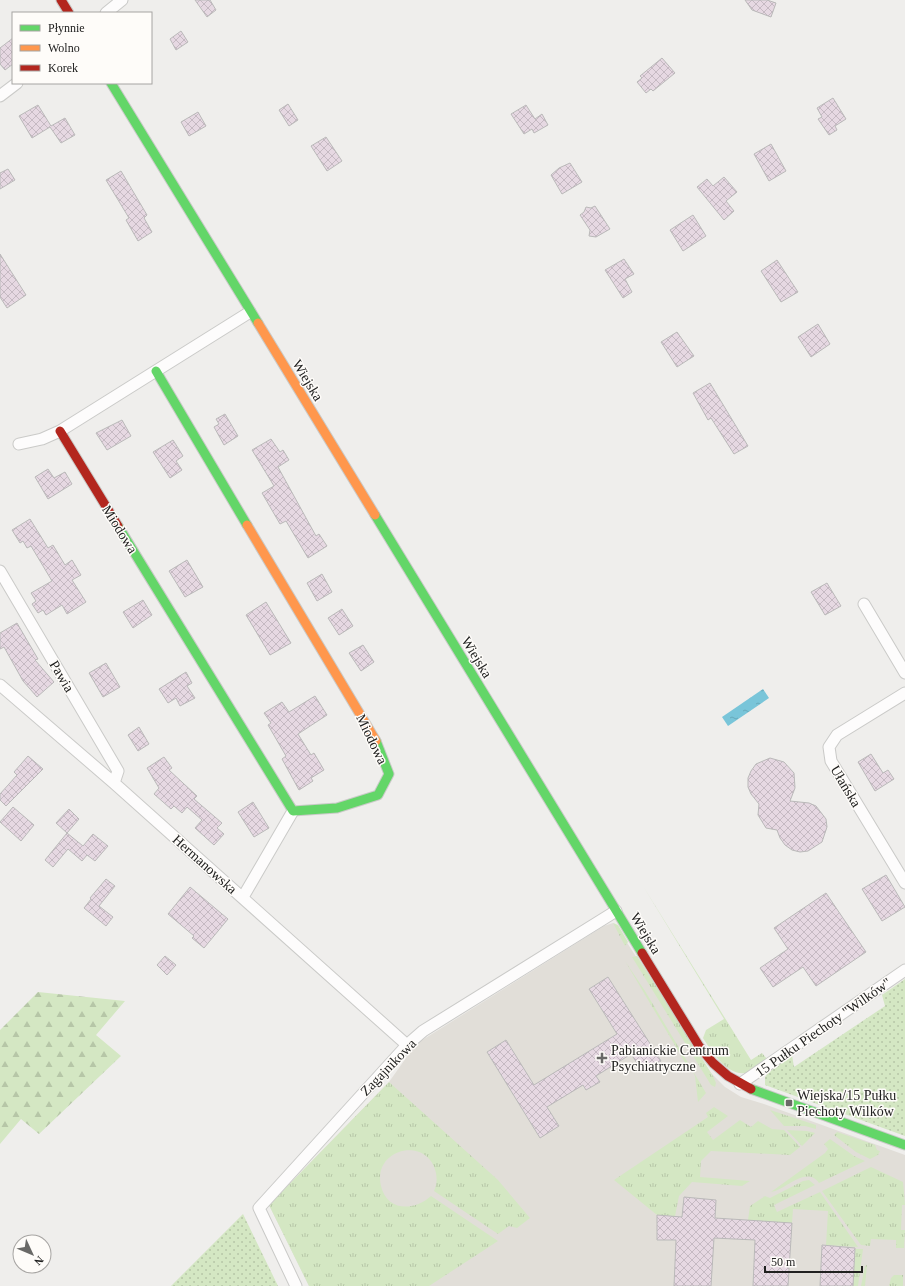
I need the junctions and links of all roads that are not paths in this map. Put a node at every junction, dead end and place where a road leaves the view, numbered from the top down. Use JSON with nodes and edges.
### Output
{"nodes":[{"id":1,"x":61,"y":0,"type":"edge"},
{"id":2,"x":122,"y":0,"type":"edge"},
{"id":3,"x":67,"y":12,"type":"edge"},
{"id":4,"x":107,"y":12,"type":"edge"},
{"id":5,"x":16,"y":84,"type":"edge"},
{"id":6,"x":112,"y":84,"type":"edge"},
{"id":7,"x":0,"y":96,"type":"edge"},
{"id":8,"x":250,"y":312,"type":"junction"},
{"id":9,"x":156,"y":371,"type":"junction"},
{"id":10,"x":60,"y":431,"type":"junction"},
{"id":11,"x":19,"y":444,"type":"dead end"},
{"id":12,"x":0,"y":571,"type":"edge"},
{"id":13,"x":864,"y":604,"type":"dead end"},
{"id":14,"x":905,"y":673,"type":"edge"},
{"id":15,"x":0,"y":686,"type":"edge"},
{"id":16,"x":905,"y":693,"type":"edge"},
{"id":17,"x":114,"y":783,"type":"junction"},
{"id":18,"x":293,"y":811,"type":"junction"},
{"id":19,"x":905,"y":883,"type":"edge"},
{"id":20,"x":243,"y":897,"type":"junction"},
{"id":21,"x":616,"y":911,"type":"junction"},
{"id":22,"x":905,"y":970,"type":"edge"},
{"id":23,"x":407,"y":1045,"type":"junction"},
{"id":24,"x":740,"y":1084,"type":"junction"},
{"id":25,"x":905,"y":1145,"type":"edge"},
{"id":26,"x":296,"y":1286,"type":"edge"}],
"edges":[{"from":1,"to":3,"type":"street"},
{"from":2,"to":4,"type":"street"},
{"from":5,"to":7,"type":"street"},
{"from":6,"to":8,"type":"street","name":"Wiejska"},
{"from":8,"to":9,"type":"street"},
{"from":8,"to":21,"type":"street","name":"Wiejska"},
{"from":9,"to":10,"type":"street"},
{"from":9,"to":18,"type":"street","name":"Miodowa"},
{"from":10,"to":11,"type":"street"},
{"from":10,"to":18,"type":"street","name":"Miodowa"},
{"from":12,"to":17,"type":"street","name":"Pawia"},
{"from":13,"to":14,"type":"street"},
{"from":15,"to":17,"type":"street","name":"Hermanowska"},
{"from":16,"to":19,"type":"street","name":"Ułańska"},
{"from":17,"to":20,"type":"street","name":"Hermanowska"},
{"from":18,"to":20,"type":"street"},
{"from":20,"to":23,"type":"street","name":"Hermanowska"},
{"from":21,"to":23,"type":"street","name":"Zagajnikowa"},
{"from":21,"to":24,"type":"street","name":"Wiejska"},
{"from":22,"to":24,"type":"street","name":"15 Pułku Piechoty \"Wilków\""},
{"from":23,"to":26,"type":"street","name":"Zagajnikowa"},
{"from":24,"to":25,"type":"street","name":"Wiejska"}]}
